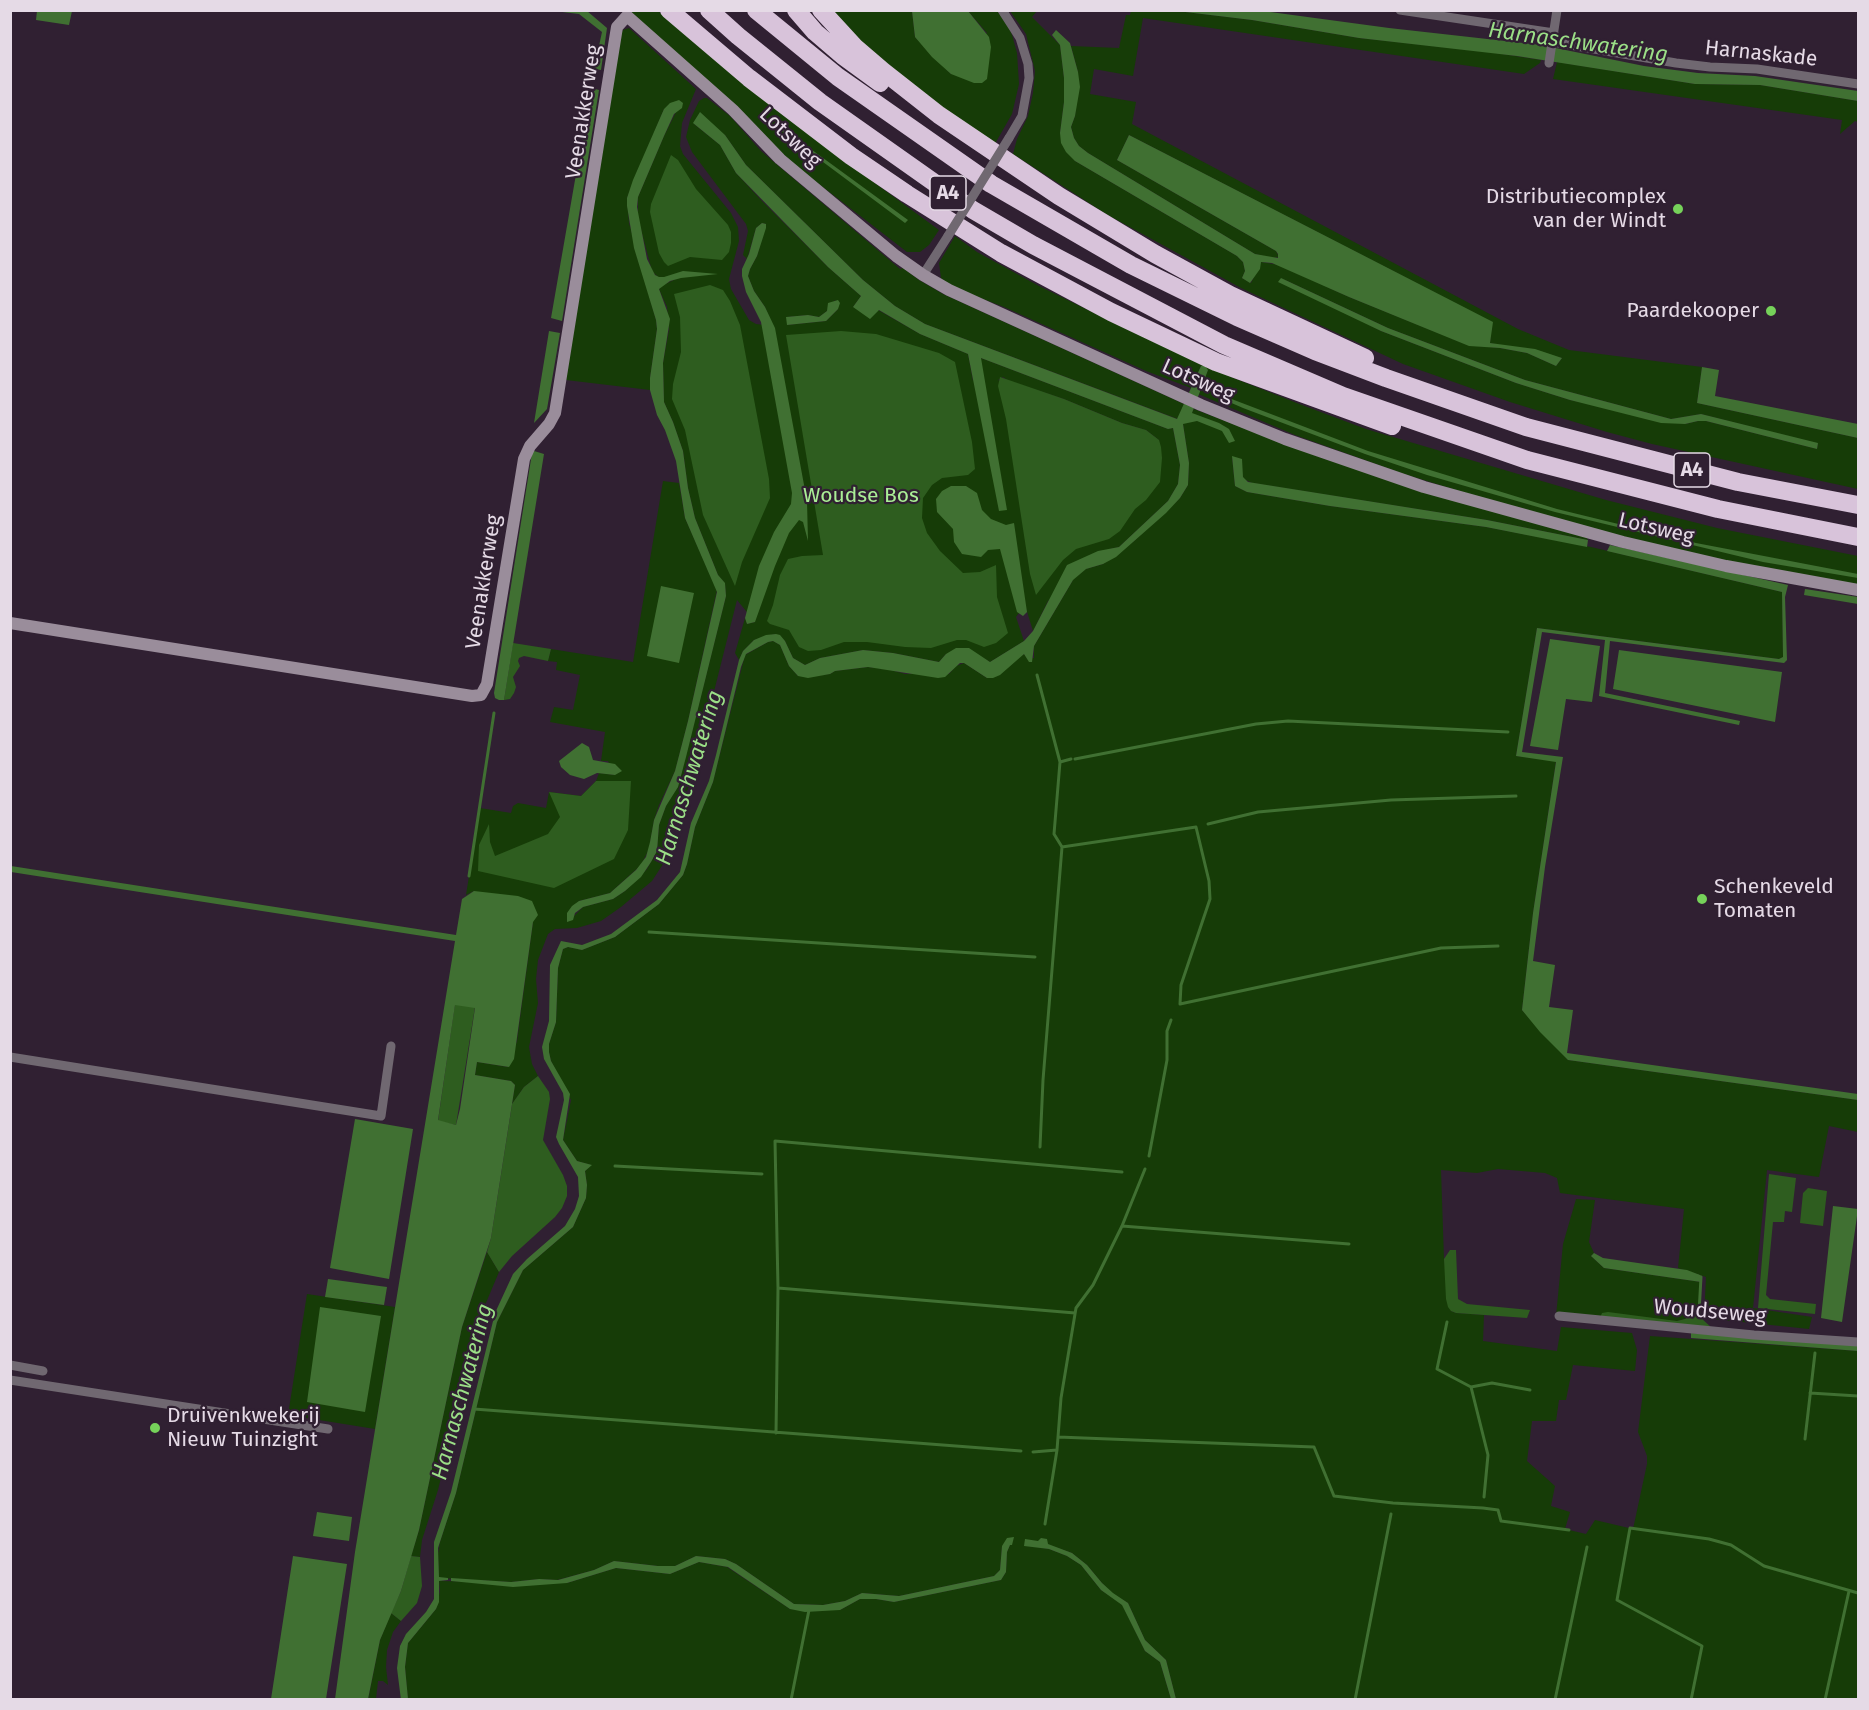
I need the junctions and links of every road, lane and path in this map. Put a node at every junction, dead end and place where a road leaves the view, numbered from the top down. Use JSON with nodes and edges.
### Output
{"nodes":[{"id":1,"x":669,"y":10,"type":"edge"},
{"id":2,"x":710,"y":10,"type":"edge"},
{"id":3,"x":756,"y":10,"type":"edge"},
{"id":4,"x":796,"y":10,"type":"edge"},
{"id":5,"x":821,"y":10,"type":"edge"},
{"id":6,"x":1002,"y":10,"type":"edge"},
{"id":7,"x":1400,"y":10,"type":"edge"},
{"id":8,"x":1557,"y":10,"type":"edge"},
{"id":9,"x":624,"y":13,"type":"edge"},
{"id":10,"x":1553,"y":40,"type":"junction"},
{"id":11,"x":1550,"y":63,"type":"dead end"},
{"id":12,"x":1858,"y":84,"type":"edge"},
{"id":13,"x":994,"y":153,"type":"junction"},
{"id":14,"x":923,"y":275,"type":"junction"},
{"id":15,"x":1234,"y":306,"type":"junction"},
{"id":16,"x":1527,"y":460,"type":"junction"},
{"id":17,"x":1858,"y":506,"type":"edge"},
{"id":18,"x":1858,"y":537,"type":"edge"},
{"id":19,"x":1858,"y":590,"type":"edge"},
{"id":20,"x":10,"y":623,"type":"edge"},
{"id":21,"x":391,"y":1046,"type":"dead end"},
{"id":22,"x":10,"y":1057,"type":"edge"},
{"id":23,"x":1559,"y":1316,"type":"dead end"},
{"id":24,"x":1858,"y":1342,"type":"edge"},
{"id":25,"x":10,"y":1365,"type":"edge"},
{"id":26,"x":43,"y":1371,"type":"dead end"},
{"id":27,"x":10,"y":1380,"type":"edge"},
{"id":28,"x":328,"y":1429,"type":"dead end"}],
"edges":[{"from":1,"to":16,"type":"highway","number":"A4"},
{"from":2,"to":16,"type":"highway","number":"A4"},
{"from":3,"to":15,"type":"highway","number":"A4"},
{"from":4,"to":13,"type":"highway","number":"A4"},
{"from":5,"to":13,"type":"highway","number":"A4"},
{"from":6,"to":14,"type":"street","bridge":true},
{"from":7,"to":10,"type":"street","name":"Harnaskade"},
{"from":8,"to":10,"type":"street"},
{"from":9,"to":14,"type":"street","name":"Lotsweg"},
{"from":9,"to":20,"type":"street","name":"Veenakkerweg"},
{"from":10,"to":11,"type":"street"},
{"from":10,"to":12,"type":"street","name":"Harnaskade"},
{"from":13,"to":15,"type":"highway","number":"A4"},
{"from":14,"to":19,"type":"street","name":"Lotsweg"},
{"from":15,"to":17,"type":"highway","number":"A4"},
{"from":16,"to":18,"type":"highway","number":"A4"},
{"from":21,"to":22,"type":"street"},
{"from":23,"to":24,"type":"street","name":"Woudseweg"},
{"from":25,"to":26,"type":"street"},
{"from":27,"to":28,"type":"street"}]}
